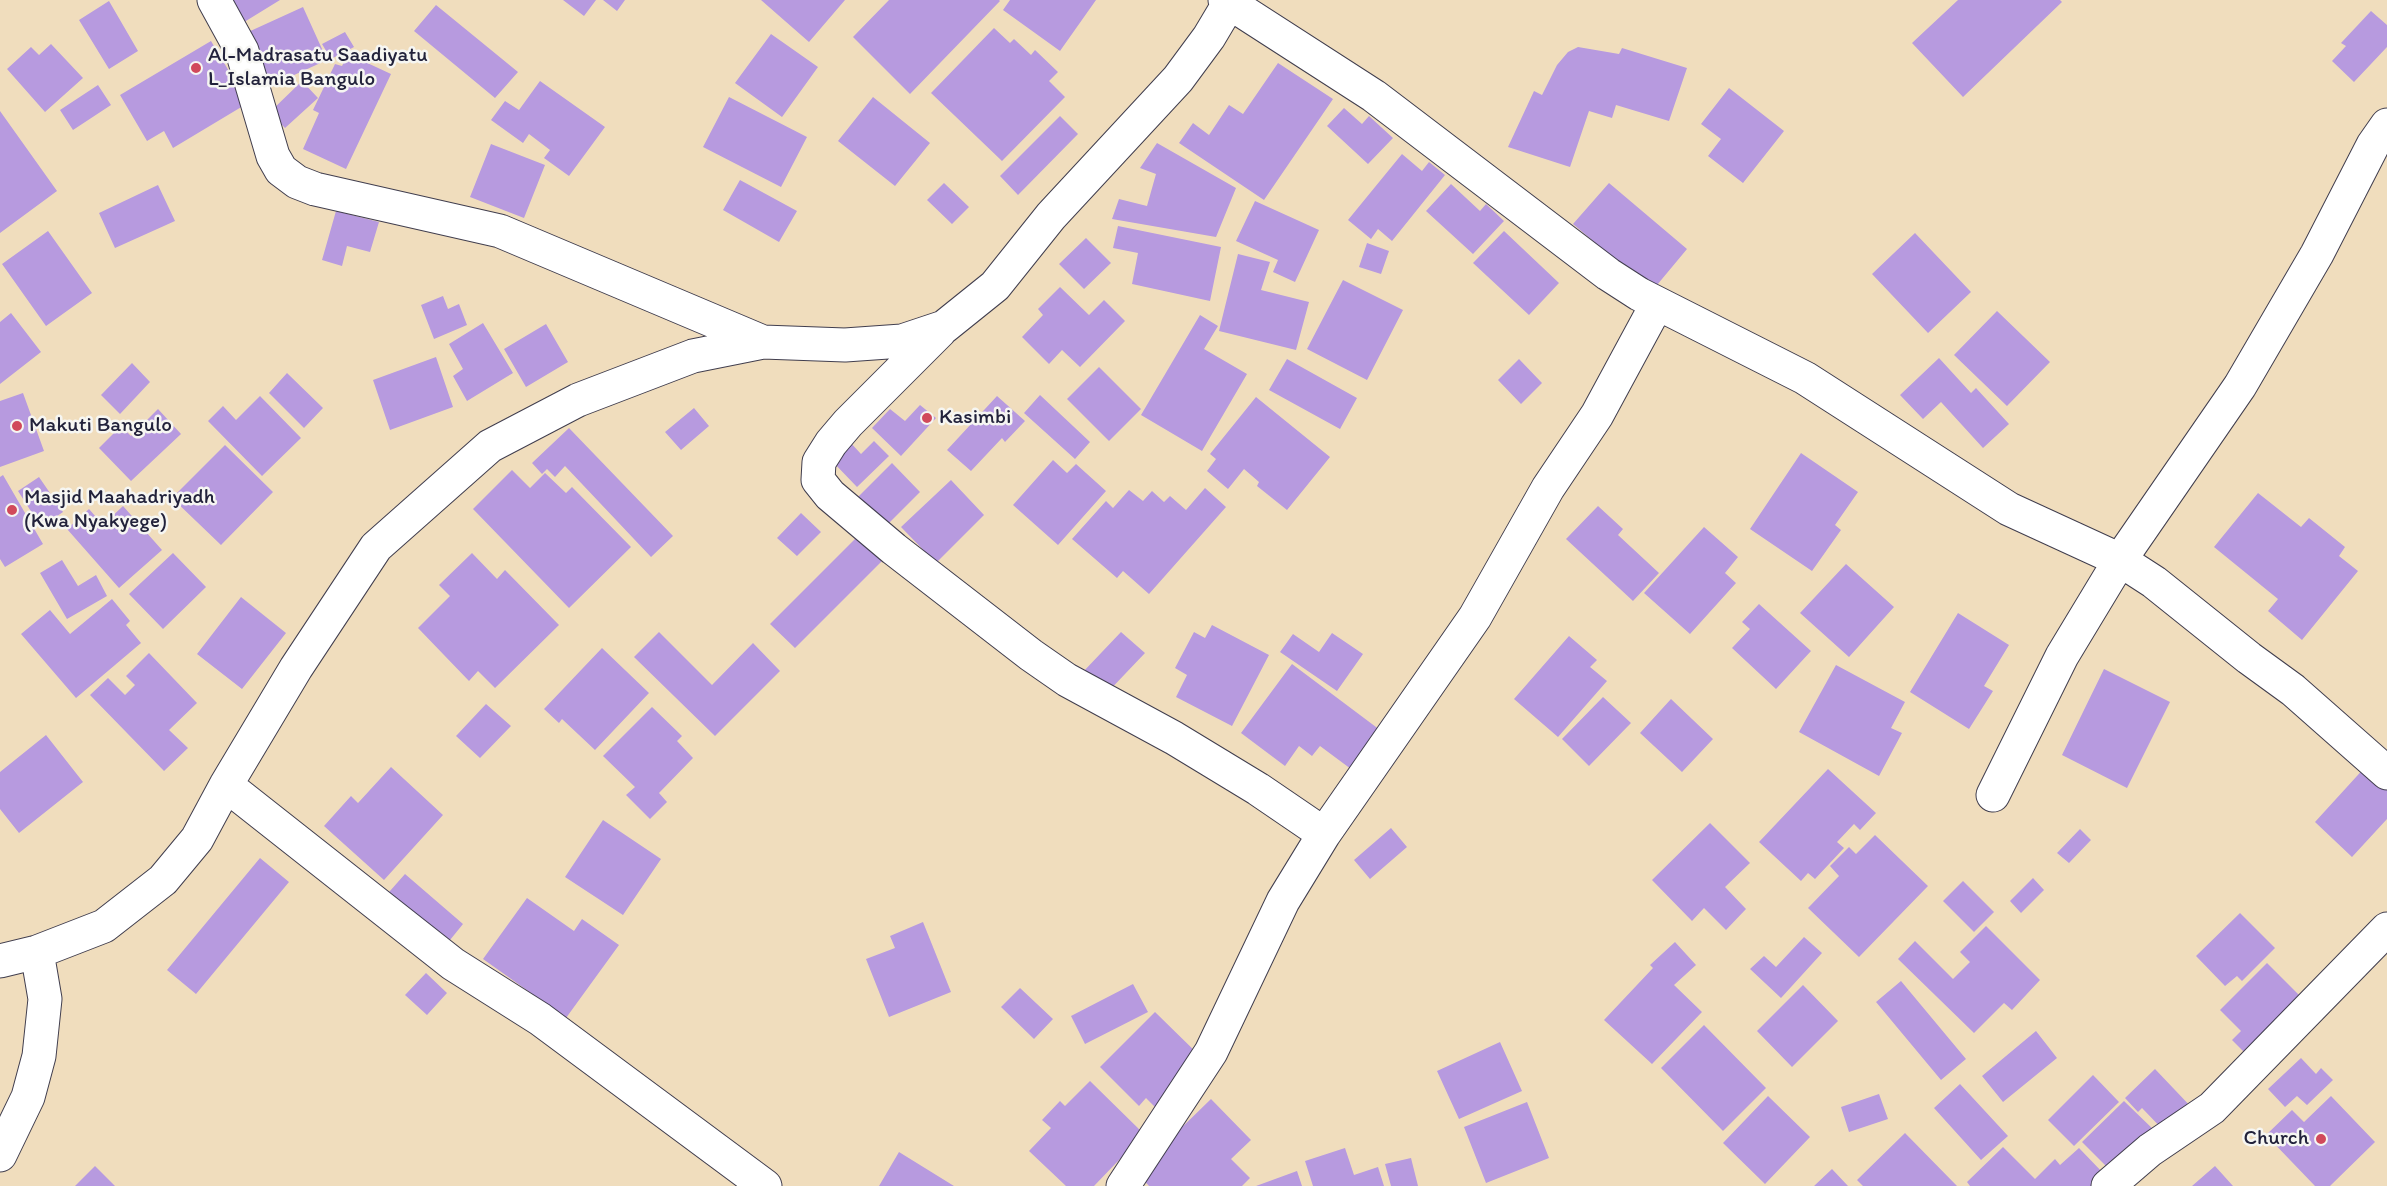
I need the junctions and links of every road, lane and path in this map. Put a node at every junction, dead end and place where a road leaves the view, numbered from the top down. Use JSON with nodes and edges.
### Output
{"nodes":[{"id":1,"x":214,"y":0,"type":"edge"},
{"id":2,"x":1228,"y":1,"type":"edge"},
{"id":3,"x":2387,"y":125,"type":"edge"},
{"id":4,"x":1657,"y":304,"type":"junction"},
{"id":5,"x":944,"y":327,"type":"junction"},
{"id":6,"x":763,"y":342,"type":"junction"},
{"id":7,"x":2120,"y":560,"type":"junction"},
{"id":8,"x":2387,"y":773,"type":"edge"},
{"id":9,"x":226,"y":786,"type":"junction"},
{"id":10,"x":1993,"y":795,"type":"dead end"},
{"id":11,"x":1324,"y":834,"type":"junction"},
{"id":12,"x":2387,"y":929,"type":"edge"},
{"id":13,"x":37,"y":952,"type":"junction"},
{"id":14,"x":0,"y":961,"type":"edge"},
{"id":15,"x":0,"y":1155,"type":"edge"},
{"id":16,"x":765,"y":1186,"type":"edge"},
{"id":17,"x":1123,"y":1186,"type":"edge"},
{"id":18,"x":2108,"y":1186,"type":"edge"}],
"edges":[{"from":1,"to":6,"type":"street"},
{"from":2,"to":4,"type":"street"},
{"from":2,"to":5,"type":"street"},
{"from":3,"to":7,"type":"street"},
{"from":4,"to":7,"type":"street"},
{"from":4,"to":11,"type":"street"},
{"from":5,"to":6,"type":"street"},
{"from":5,"to":11,"type":"street"},
{"from":6,"to":9,"type":"street"},
{"from":7,"to":8,"type":"street"},
{"from":7,"to":10,"type":"street"},
{"from":9,"to":13,"type":"street"},
{"from":9,"to":16,"type":"street"},
{"from":11,"to":17,"type":"street"},
{"from":12,"to":18,"type":"street"},
{"from":13,"to":14,"type":"street"},
{"from":13,"to":15,"type":"street"}]}
